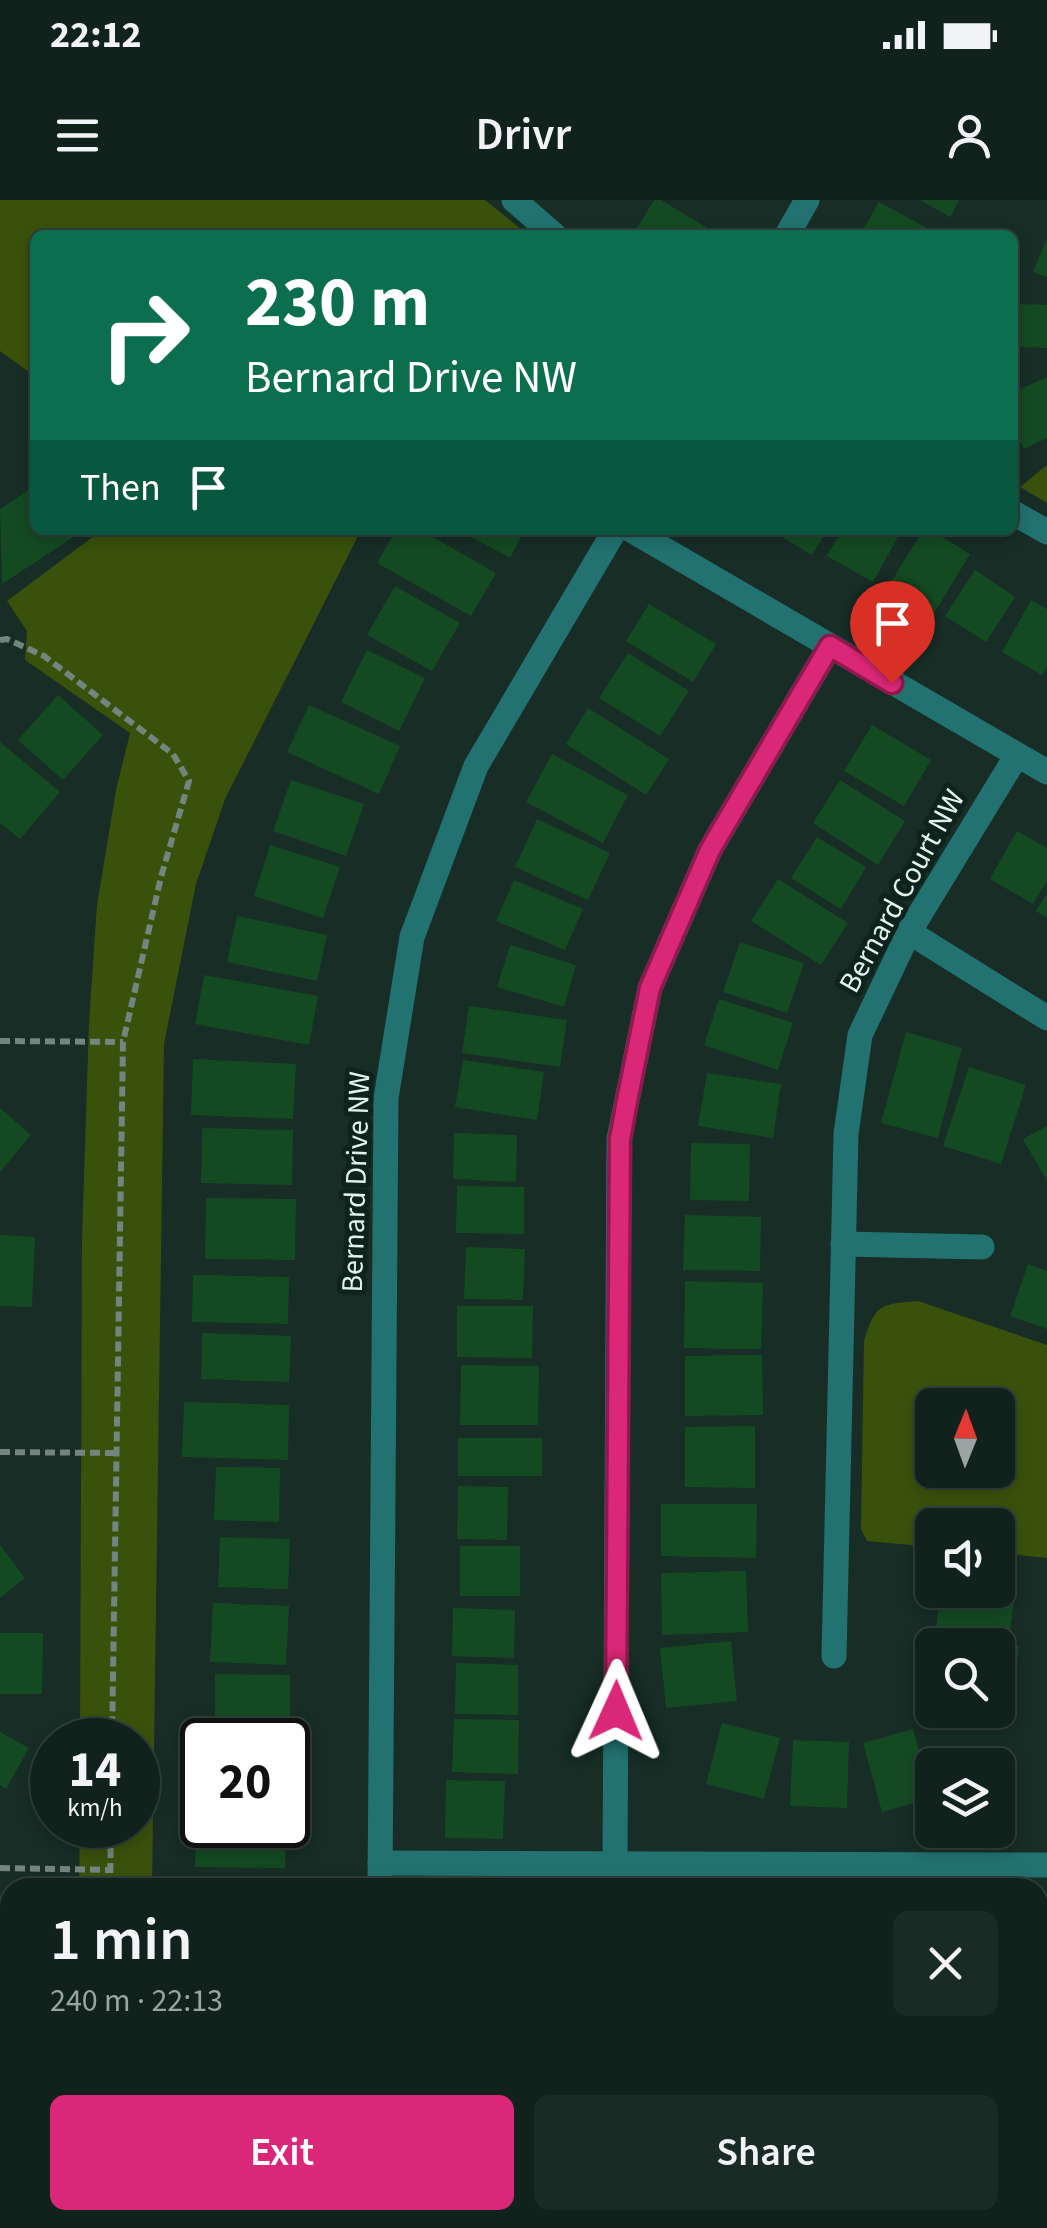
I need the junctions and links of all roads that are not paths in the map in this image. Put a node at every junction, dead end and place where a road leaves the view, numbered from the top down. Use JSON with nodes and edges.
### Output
{"nodes":[{"id":1,"x":514,"y":200,"type":"edge"},
{"id":2,"x":807,"y":200,"type":"edge"},
{"id":3,"x":548,"y":230,"type":"edge"},
{"id":4,"x":790,"y":230,"type":"edge"},
{"id":5,"x":1018,"y":515,"type":"edge"},
{"id":6,"x":1047,"y":532,"type":"edge"},
{"id":7,"x":613,"y":535,"type":"edge"},
{"id":8,"x":641,"y":535,"type":"edge"},
{"id":9,"x":830,"y":646,"type":"junction"},
{"id":10,"x":1017,"y":755,"type":"junction"},
{"id":11,"x":1047,"y":772,"type":"edge"},
{"id":12,"x":909,"y":932,"type":"junction"},
{"id":13,"x":1047,"y":1018,"type":"edge"},
{"id":14,"x":843,"y":1244,"type":"junction"},
{"id":15,"x":982,"y":1247,"type":"dead end"},
{"id":16,"x":834,"y":1656,"type":"dead end"},
{"id":17,"x":614,"y":1864,"type":"junction"},
{"id":18,"x":1047,"y":1865,"type":"edge"},
{"id":19,"x":380,"y":1875,"type":"edge"}],
"edges":[{"from":1,"to":3,"type":"street"},
{"from":2,"to":4,"type":"street"},
{"from":5,"to":6,"type":"street"},
{"from":7,"to":19,"type":"street","name":"Bernard Drive NW"},
{"from":8,"to":9,"type":"street"},
{"from":9,"to":10,"type":"street"},
{"from":9,"to":17,"type":"street"},
{"from":10,"to":11,"type":"street"},
{"from":10,"to":12,"type":"street","name":"Bernard Court NW"},
{"from":12,"to":13,"type":"street"},
{"from":12,"to":14,"type":"street","name":"Bernard Court NW"},
{"from":14,"to":15,"type":"street"},
{"from":14,"to":16,"type":"street","name":"Bernard Court NW"},
{"from":17,"to":18,"type":"street"},
{"from":17,"to":19,"type":"street"}]}
